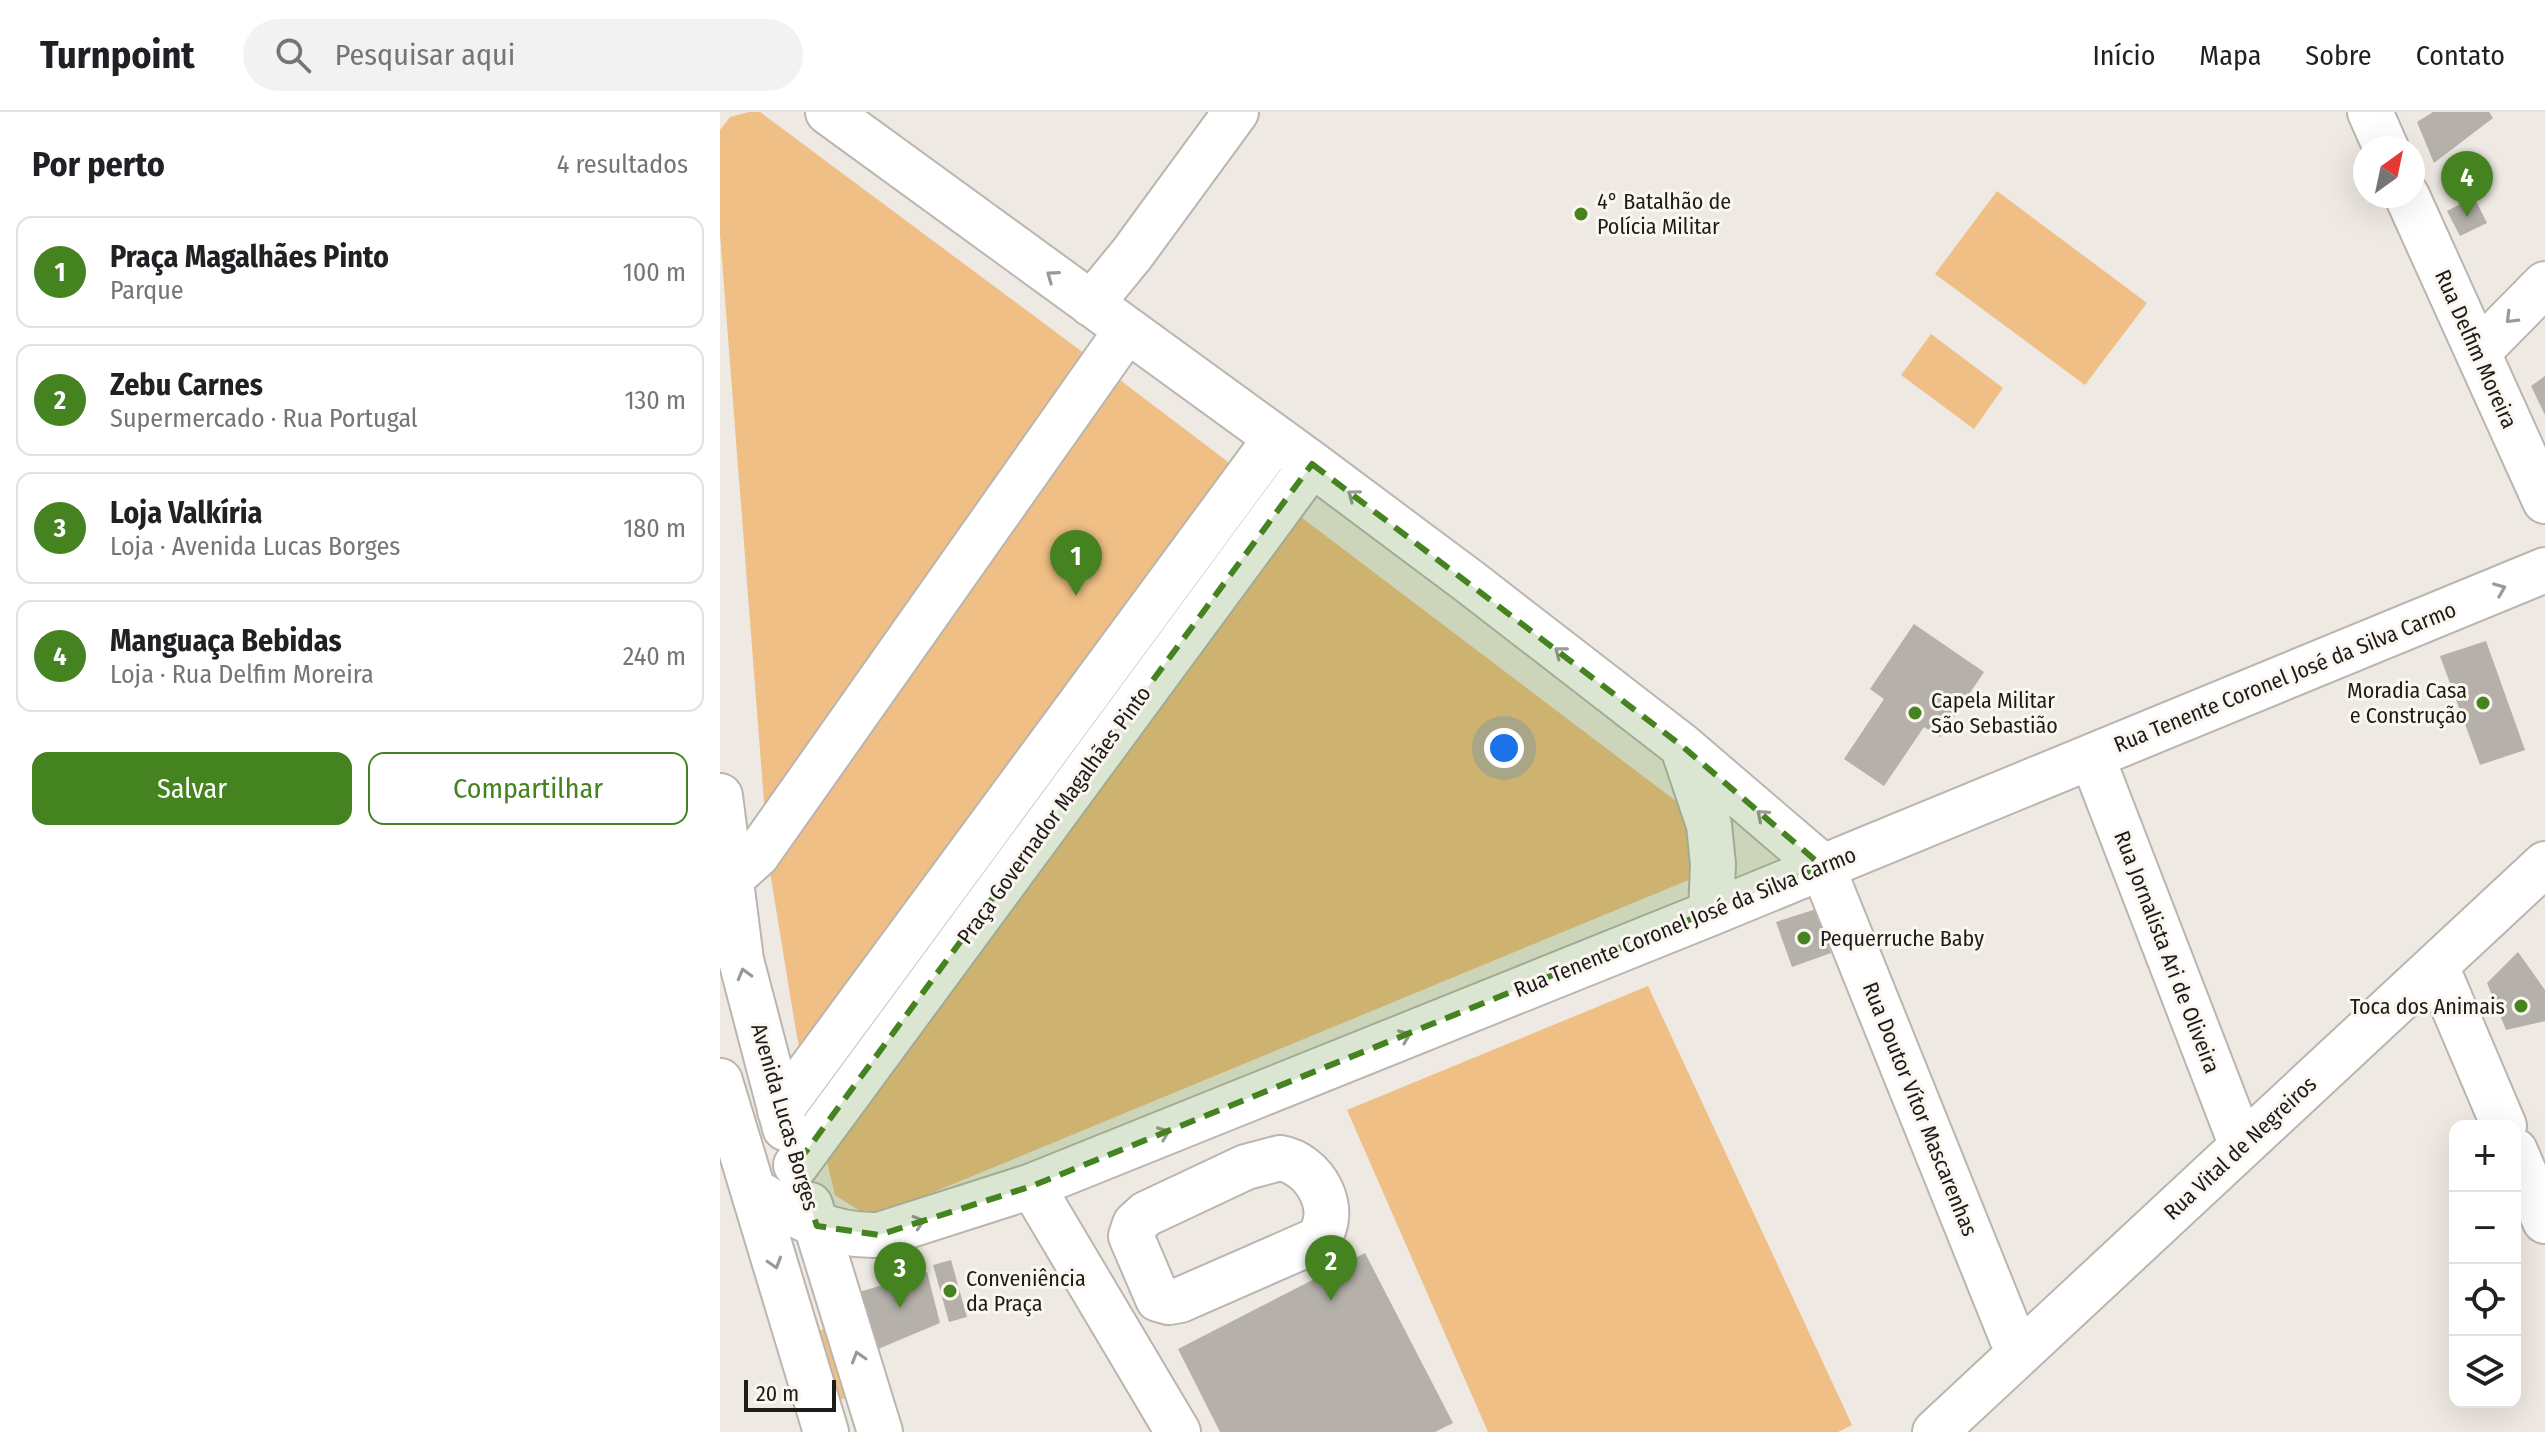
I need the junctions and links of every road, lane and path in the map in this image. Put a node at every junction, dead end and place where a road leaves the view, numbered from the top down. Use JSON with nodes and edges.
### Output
{"nodes":[{"id":1,"x":828,"y":112,"type":"edge"},
{"id":2,"x":1236,"y":112,"type":"edge"},
{"id":3,"x":2370,"y":112,"type":"edge"},
{"id":4,"x":2381,"y":136,"type":"edge"},
{"id":5,"x":2412,"y":208,"type":"edge"},
{"id":6,"x":2545,"y":284,"type":"edge"},
{"id":7,"x":1091,"y":304,"type":"junction"},
{"id":8,"x":1127,"y":330,"type":"junction"},
{"id":9,"x":2478,"y":352,"type":"junction"},
{"id":10,"x":1276,"y":438,"type":"junction"},
{"id":11,"x":1312,"y":464,"type":"junction"},
{"id":12,"x":2545,"y":501,"type":"edge"},
{"id":13,"x":2545,"y":570,"type":"edge"},
{"id":14,"x":1682,"y":746,"type":"junction"},
{"id":15,"x":2092,"y":757,"type":"junction"},
{"id":16,"x":720,"y":796,"type":"edge"},
{"id":17,"x":2545,"y":864,"type":"edge"},
{"id":18,"x":1822,"y":866,"type":"junction"},
{"id":19,"x":729,"y":880,"type":"junction"},
{"id":20,"x":1711,"y":913,"type":"junction"},
{"id":21,"x":2436,"y":966,"type":"junction"},
{"id":22,"x":720,"y":1081,"type":"edge"},
{"id":23,"x":1220,"y":1110,"type":"junction"},
{"id":24,"x":780,"y":1111,"type":"junction"},
{"id":25,"x":2501,"y":1120,"type":"edge"},
{"id":26,"x":2242,"y":1146,"type":"junction"},
{"id":27,"x":796,"y":1165,"type":"junction"},
{"id":28,"x":2521,"y":1165,"type":"edge"},
{"id":29,"x":1246,"y":1167,"type":"dead end"},
{"id":30,"x":1032,"y":1186,"type":"junction"},
{"id":31,"x":753,"y":1190,"type":"junction"},
{"id":32,"x":2545,"y":1221,"type":"edge"},
{"id":33,"x":817,"y":1226,"type":"junction"},
{"id":34,"x":2018,"y":1353,"type":"junction"},
{"id":35,"x":826,"y":1432,"type":"edge"},
{"id":36,"x":880,"y":1432,"type":"edge"},
{"id":37,"x":1178,"y":1432,"type":"edge"},
{"id":38,"x":1935,"y":1432,"type":"edge"}],
"edges":[{"from":7,"to":1,"type":"street","one_way":true},
{"from":2,"to":7,"type":"street"},
{"from":3,"to":4,"type":"street"},
{"from":5,"to":9,"type":"street","name":"Rua Delfim Moreira"},
{"from":6,"to":9,"type":"street","one_way":true},
{"from":7,"to":8,"type":"street"},
{"from":8,"to":10,"type":"street"},
{"from":8,"to":19,"type":"street"},
{"from":9,"to":12,"type":"street","name":"Rua Delfim Moreira"},
{"from":10,"to":11,"type":"street"},
{"from":10,"to":24,"type":"street","name":"Praça Governador Magalhães Pinto"},
{"from":14,"to":11,"type":"street","one_way":true},
{"from":11,"to":27,"type":"street","name":"Praça Governador Magalhães Pinto"},
{"from":15,"to":13,"type":"street","name":"Rua Tenente Coronel José da Silva Carmo","one_way":true},
{"from":18,"to":14,"type":"street","one_way":true},
{"from":14,"to":20,"type":"street"},
{"from":15,"to":18,"type":"street","name":"Rua Tenente Coronel José da Silva Carmo"},
{"from":15,"to":26,"type":"street","name":"Rua Jornalista Ari de Oliveira"},
{"from":16,"to":19,"type":"street","name":"Avenida Lucas Borges"},
{"from":17,"to":21,"type":"street","name":"Rua Vital de Negreiros"},
{"from":18,"to":20,"type":"street","name":"Rua Tenente Coronel José da Silva Carmo"},
{"from":18,"to":34,"type":"street","name":"Rua Doutor Vítor Mascarenhas"},
{"from":24,"to":19,"type":"street","name":"Avenida Lucas Borges","one_way":true},
{"from":23,"to":20,"type":"street","name":"Rua Tenente Coronel José da Silva Carmo","one_way":true},
{"from":21,"to":25,"type":"street"},
{"from":21,"to":26,"type":"street","name":"Rua Vital de Negreiros"},
{"from":22,"to":31,"type":"street"},
{"from":23,"to":29,"type":"street"},
{"from":30,"to":23,"type":"street","name":"Rua Tenente Coronel José da Silva Carmo","one_way":true},
{"from":24,"to":27,"type":"street","name":"Avenida Lucas Borges"},
{"from":26,"to":34,"type":"street","name":"Rua Vital de Negreiros"},
{"from":27,"to":33,"type":"street","name":"Avenida Lucas Borges"},
{"from":28,"to":32,"type":"street"},
{"from":33,"to":30,"type":"street","name":"Rua Tenente Coronel José da Silva Carmo","one_way":true},
{"from":30,"to":37,"type":"street"},
{"from":31,"to":33,"type":"street","name":"Rua Tenente Coronel José da Silva Carmo"},
{"from":31,"to":35,"type":"street","one_way":true},
{"from":36,"to":33,"type":"street","name":"Avenida Lucas Borges","one_way":true},
{"from":34,"to":38,"type":"street","name":"Rua Vital de Negreiros"}]}
